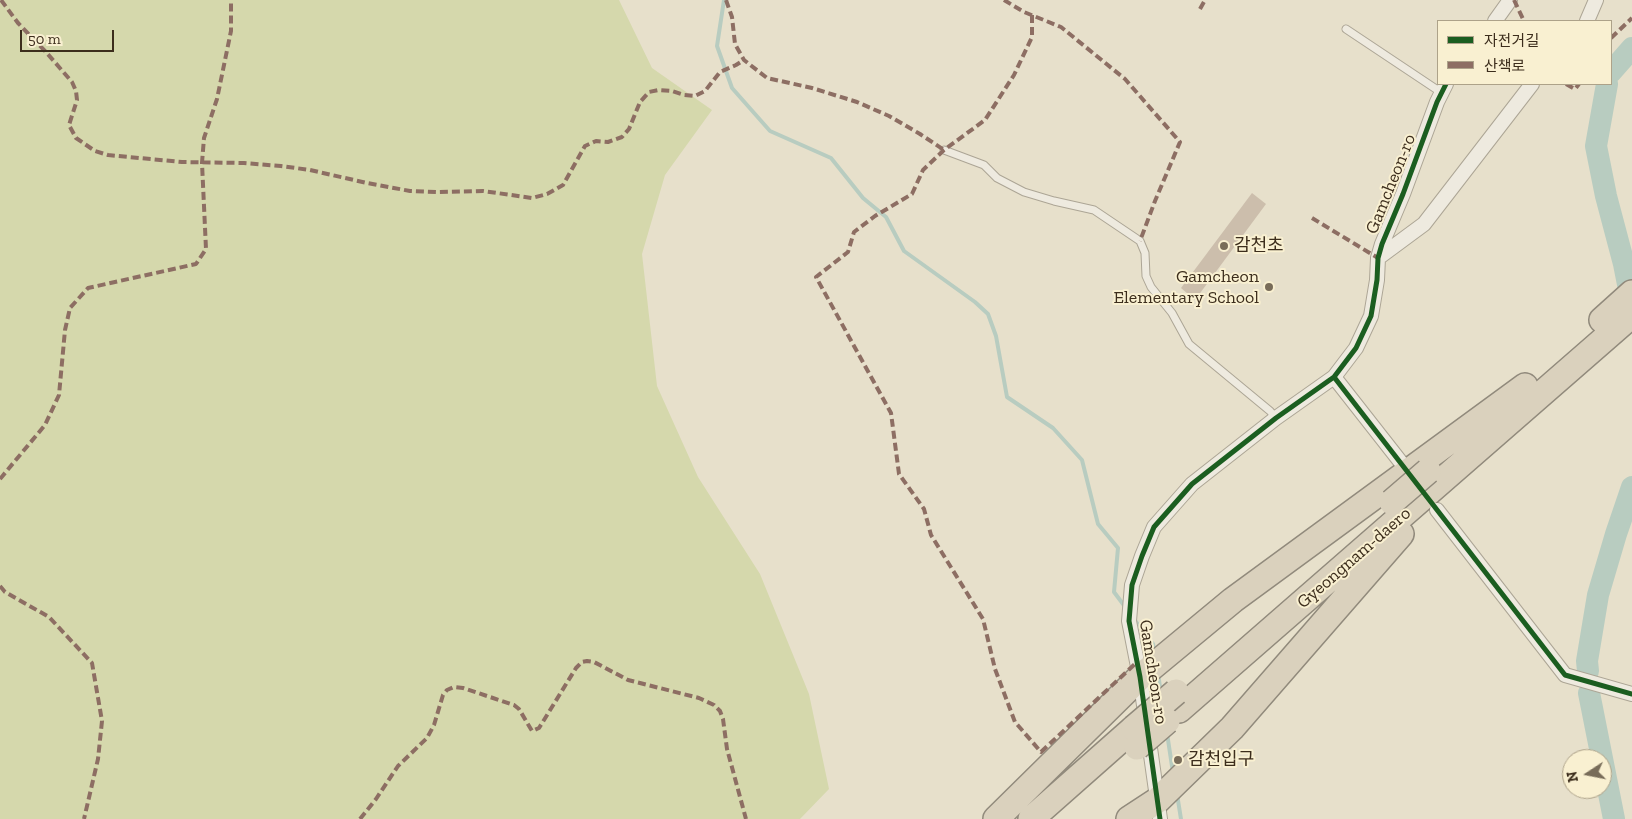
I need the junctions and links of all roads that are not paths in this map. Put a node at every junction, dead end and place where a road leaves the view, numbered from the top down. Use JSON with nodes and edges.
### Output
{"nodes":[{"id":1,"x":1510,"y":0,"type":"edge"},
{"id":2,"x":1596,"y":0,"type":"edge"},
{"id":3,"x":1496,"y":20,"type":"edge"},
{"id":4,"x":1587,"y":20,"type":"edge"},
{"id":5,"x":1346,"y":29,"type":"dead end"},
{"id":6,"x":1437,"y":84,"type":"edge"},
{"id":7,"x":1531,"y":85,"type":"edge"},
{"id":8,"x":1444,"y":88,"type":"edge"},
{"id":9,"x":944,"y":150,"type":"dead end"},
{"id":10,"x":1378,"y":258,"type":"junction"},
{"id":11,"x":1632,"y":293,"type":"edge"},
{"id":12,"x":1632,"y":315,"type":"edge"},
{"id":13,"x":1596,"y":336,"type":"junction"},
{"id":14,"x":1334,"y":377,"type":"junction"},
{"id":15,"x":1525,"y":386,"type":"junction"},
{"id":16,"x":1276,"y":418,"type":"junction"},
{"id":17,"x":1403,"y":466,"type":"dead end"},
{"id":18,"x":1433,"y":490,"type":"junction"},
{"id":19,"x":1151,"y":668,"type":"junction"},
{"id":20,"x":1632,"y":694,"type":"edge"},
{"id":21,"x":1178,"y":701,"type":"junction"},
{"id":22,"x":1136,"y":737,"type":"junction"},
{"id":23,"x":1168,"y":796,"type":"edge"},
{"id":24,"x":996,"y":819,"type":"edge"},
{"id":25,"x":1031,"y":819,"type":"edge"},
{"id":26,"x":1056,"y":819,"type":"edge"},
{"id":27,"x":1129,"y":819,"type":"edge"}],
"edges":[{"from":1,"to":3,"type":"street"},
{"from":2,"to":4,"type":"street"},
{"from":5,"to":6,"type":"lane"},
{"from":7,"to":10,"type":"street"},
{"from":8,"to":10,"type":"street","name":"Gamcheon-ro"},
{"from":9,"to":16,"type":"lane"},
{"from":10,"to":14,"type":"street","name":"Gamcheon-ro"},
{"from":11,"to":13,"type":"highway"},
{"from":12,"to":13,"type":"highway"},
{"from":13,"to":15,"type":"highway","name":"Gyeongnam-daero"},
{"from":13,"to":18,"type":"highway","name":"Gyeongnam-daero"},
{"from":14,"to":16,"type":"street","name":"Gamcheon-ro"},
{"from":14,"to":17,"type":"street"},
{"from":15,"to":18,"type":"highway","name":"Gyeongnam-daero"},
{"from":15,"to":19,"type":"highway"},
{"from":16,"to":19,"type":"street","name":"Gamcheon-ro"},
{"from":18,"to":20,"type":"street"},
{"from":18,"to":21,"type":"highway","name":"Gyeongnam-daero"},
{"from":18,"to":21,"type":"highway","name":"Gyeongnam-daero","bridge":true},
{"from":18,"to":23,"type":"highway"},
{"from":19,"to":23,"type":"street","name":"Gamcheon-ro"},
{"from":19,"to":24,"type":"highway"},
{"from":21,"to":22,"type":"highway","bridge":true},
{"from":22,"to":25,"type":"highway"},
{"from":22,"to":26,"type":"highway"},
{"from":23,"to":27,"type":"highway"}]}
